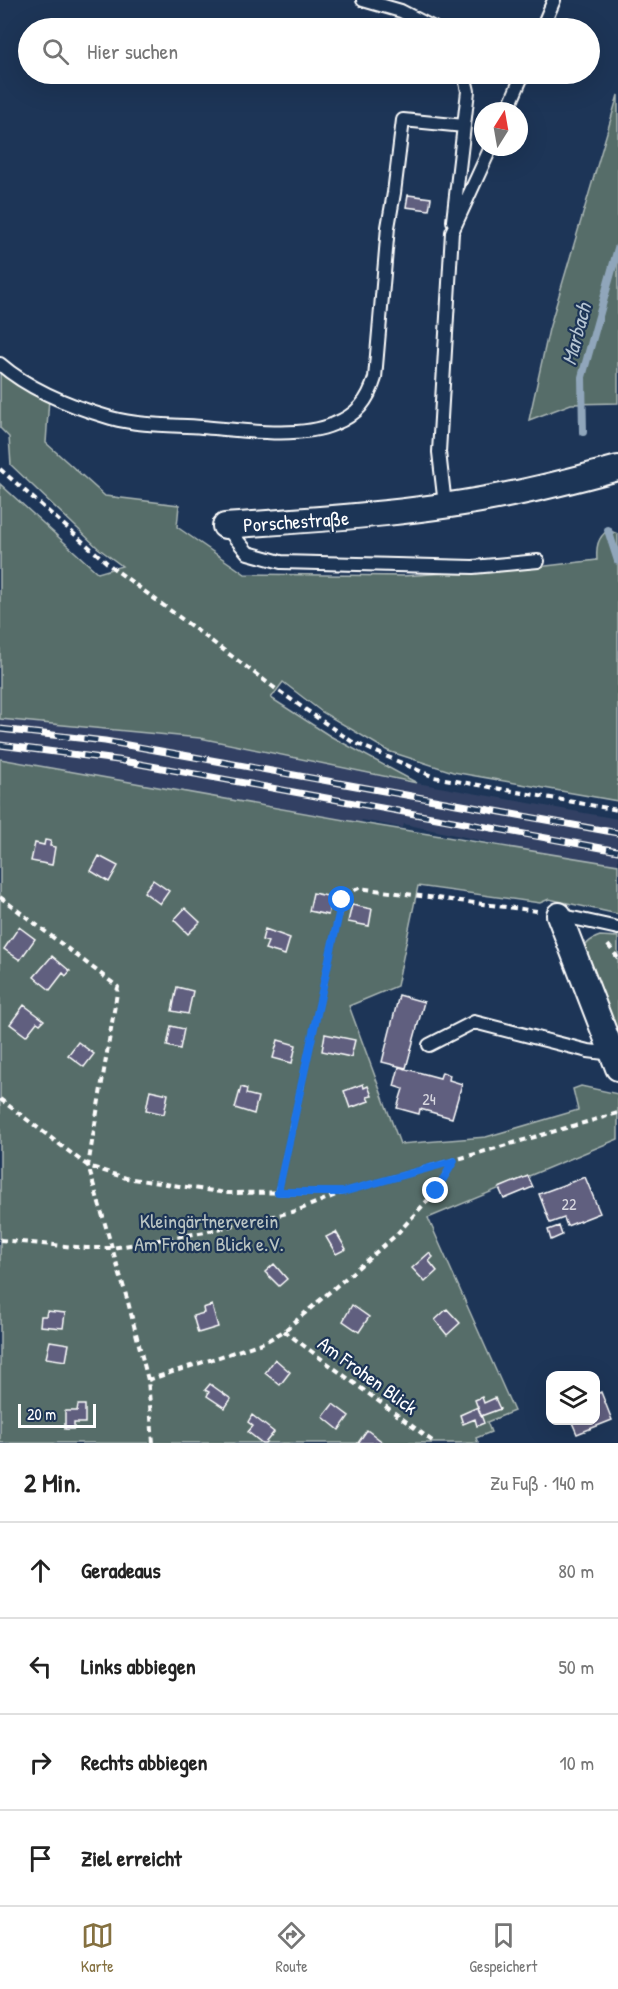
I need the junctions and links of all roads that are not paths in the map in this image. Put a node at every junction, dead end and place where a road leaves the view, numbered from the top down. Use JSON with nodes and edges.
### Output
{"nodes":[{"id":1,"x":363,"y":0,"type":"edge"},
{"id":2,"x":554,"y":0,"type":"edge"},
{"id":3,"x":415,"y":18,"type":"edge"},
{"id":4,"x":546,"y":18,"type":"edge"},
{"id":5,"x":466,"y":84,"type":"edge"},
{"id":6,"x":519,"y":84,"type":"edge"},
{"id":7,"x":511,"y":102,"type":"edge"},
{"id":8,"x":464,"y":126,"type":"junction"},
{"id":9,"x":487,"y":156,"type":"edge"},
{"id":10,"x":452,"y":232,"type":"junction"},
{"id":11,"x":0,"y":364,"type":"edge"},
{"id":12,"x":618,"y":468,"type":"edge"},
{"id":13,"x":445,"y":505,"type":"junction"},
{"id":14,"x":225,"y":526,"type":"joint"},
{"id":15,"x":538,"y":561,"type":"dead end"},
{"id":16,"x":559,"y":915,"type":"joint"},
{"id":17,"x":618,"y":928,"type":"edge"},
{"id":18,"x":429,"y":1045,"type":"dead end"},
{"id":19,"x":615,"y":1061,"type":"edge"}],
"edges":[{"from":1,"to":3,"type":"lane"},
{"from":2,"to":4,"type":"lane"},
{"from":5,"to":8,"type":"lane"},
{"from":6,"to":7,"type":"lane"},
{"from":8,"to":10,"type":"lane"},
{"from":8,"to":11,"type":"lane"},
{"from":9,"to":10,"type":"lane"},
{"from":10,"to":13,"type":"lane"},
{"from":12,"to":13,"type":"street","name":"Porschestraße"},
{"from":13,"to":14,"type":"street","name":"Porschestraße"},
{"from":14,"to":15,"type":"lane","name":"Porschestraße"},
{"from":16,"to":17,"type":"lane"},
{"from":16,"to":19,"type":"street"},
{"from":18,"to":19,"type":"lane"}]}
